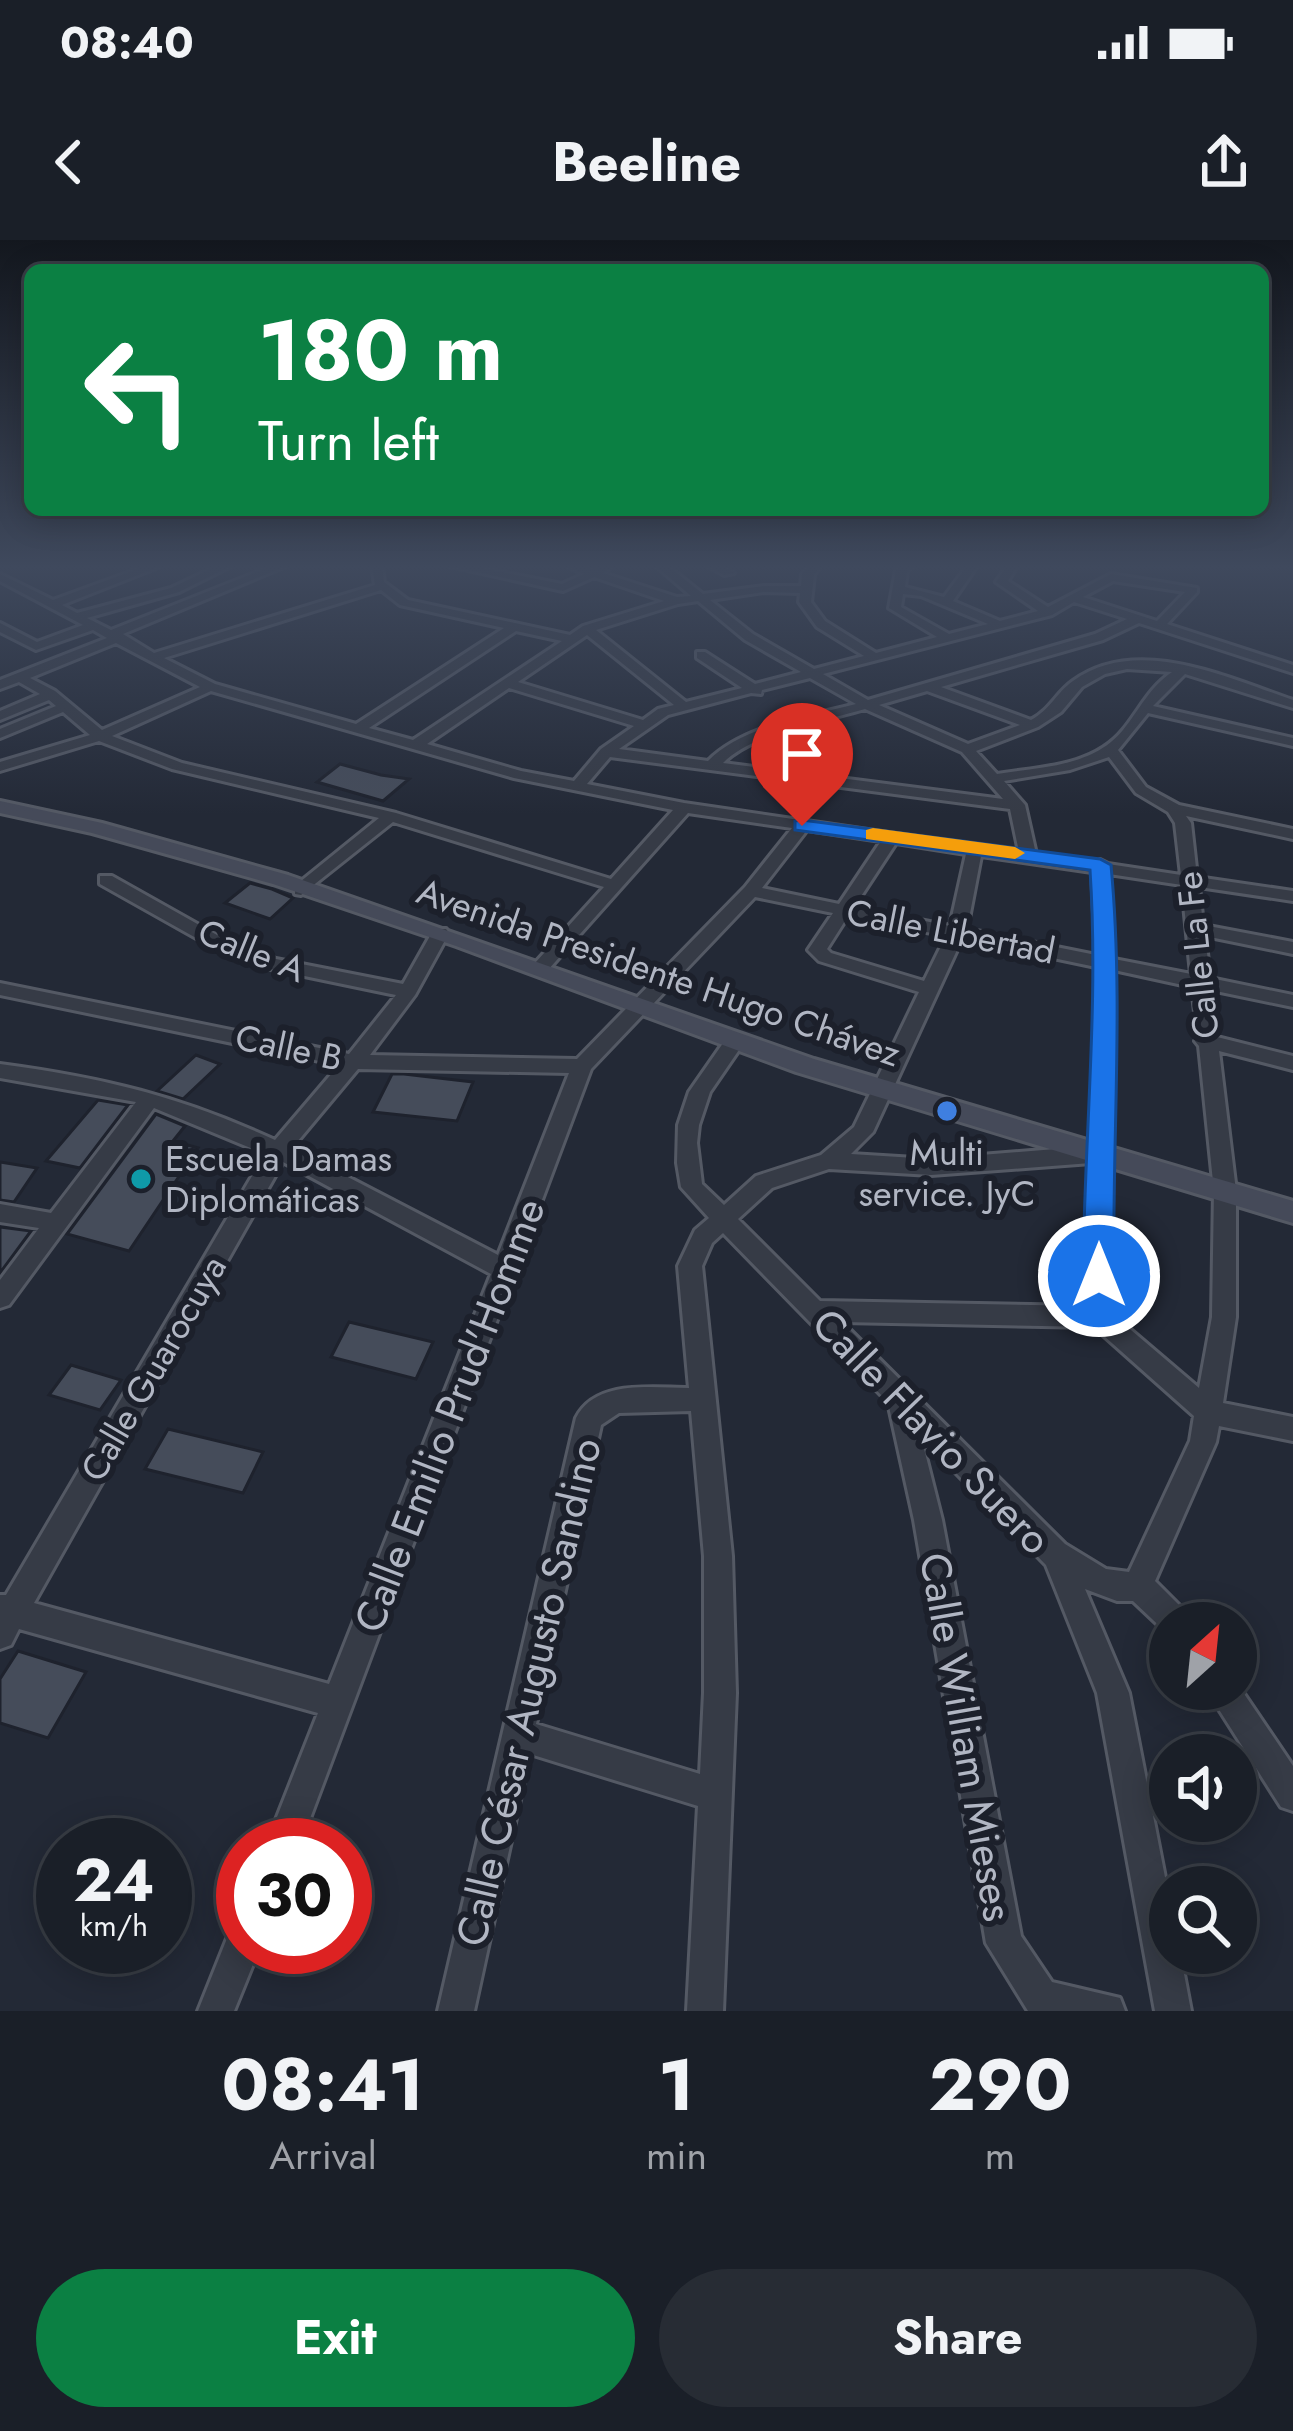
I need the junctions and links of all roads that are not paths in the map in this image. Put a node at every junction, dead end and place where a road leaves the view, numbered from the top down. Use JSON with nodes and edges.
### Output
{"nodes":[{"id":1,"x":85,"y":649,"type":"edge"},
{"id":2,"x":143,"y":649,"type":"edge"},
{"id":3,"x":182,"y":649,"type":"edge"},
{"id":4,"x":484,"y":649,"type":"edge"},
{"id":5,"x":553,"y":649,"type":"edge"},
{"id":6,"x":612,"y":649,"type":"edge"},
{"id":7,"x":767,"y":649,"type":"edge"},
{"id":8,"x":861,"y":649,"type":"edge"},
{"id":9,"x":902,"y":649,"type":"edge"},
{"id":10,"x":1059,"y":649,"type":"edge"},
{"id":11,"x":1231,"y":649,"type":"edge"},
{"id":12,"x":159,"y":656,"type":"junction"},
{"id":13,"x":701,"y":656,"type":"dead end"},
{"id":14,"x":874,"y":657,"type":"junction"},
{"id":15,"x":1293,"y":669,"type":"edge"},
{"id":16,"x":1180,"y":672,"type":"junction"},
{"id":17,"x":814,"y":675,"type":"junction"},
{"id":18,"x":7,"y":680,"type":"edge"},
{"id":19,"x":508,"y":683,"type":"junction"},
{"id":20,"x":211,"y":687,"type":"junction"},
{"id":21,"x":928,"y":687,"type":"junction"},
{"id":22,"x":756,"y":691,"type":"junction"},
{"id":23,"x":50,"y":694,"type":"junction"},
{"id":24,"x":1293,"y":704,"type":"edge"},
{"id":25,"x":682,"y":705,"type":"junction"},
{"id":26,"x":871,"y":706,"type":"junction"},
{"id":27,"x":64,"y":707,"type":"junction"},
{"id":28,"x":1143,"y":708,"type":"junction"},
{"id":29,"x":0,"y":716,"type":"edge"},
{"id":30,"x":641,"y":724,"type":"junction"},
{"id":31,"x":1032,"y":725,"type":"junction"},
{"id":32,"x":357,"y":730,"type":"junction"},
{"id":33,"x":0,"y":734,"type":"edge"},
{"id":34,"x":100,"y":736,"type":"junction"},
{"id":35,"x":1293,"y":742,"type":"edge"},
{"id":36,"x":413,"y":747,"type":"junction"},
{"id":37,"x":967,"y":749,"type":"junction"},
{"id":38,"x":1111,"y":749,"type":"junction"},
{"id":39,"x":605,"y":752,"type":"junction"},
{"id":40,"x":712,"y":765,"type":"junction"},
{"id":41,"x":0,"y":767,"type":"edge"},
{"id":42,"x":997,"y":778,"type":"junction"},
{"id":43,"x":575,"y":788,"type":"junction"},
{"id":44,"x":1017,"y":805,"type":"junction"},
{"id":45,"x":0,"y":807,"type":"edge"},
{"id":46,"x":684,"y":808,"type":"junction"},
{"id":47,"x":1174,"y":808,"type":"junction"},
{"id":48,"x":392,"y":816,"type":"junction"},
{"id":49,"x":802,"y":826,"type":"junction"},
{"id":50,"x":1293,"y":834,"type":"edge"},
{"id":51,"x":892,"y":837,"type":"junction"},
{"id":52,"x":975,"y":848,"type":"junction"},
{"id":53,"x":1028,"y":855,"type":"junction"},
{"id":54,"x":1100,"y":865,"type":"junction"},
{"id":55,"x":1189,"y":878,"type":"junction"},
{"id":56,"x":106,"y":880,"type":"dead end"},
{"id":57,"x":614,"y":885,"type":"junction"},
{"id":58,"x":302,"y":890,"type":"junction"},
{"id":59,"x":751,"y":891,"type":"junction"},
{"id":60,"x":1293,"y":896,"type":"edge"},
{"id":61,"x":843,"y":910,"type":"junction"},
{"id":62,"x":1195,"y":929,"type":"junction"},
{"id":63,"x":958,"y":930,"type":"junction"},
{"id":64,"x":440,"y":933,"type":"junction"},
{"id":65,"x":1293,"y":948,"type":"edge"},
{"id":66,"x":1108,"y":963,"type":"junction"},
{"id":67,"x":541,"y":967,"type":"junction"},
{"id":68,"x":1199,"y":981,"type":"junction"},
{"id":69,"x":0,"y":989,"type":"edge"},
{"id":70,"x":929,"y":989,"type":"junction"},
{"id":71,"x":408,"y":991,"type":"junction"},
{"id":72,"x":1293,"y":1001,"type":"edge"},
{"id":73,"x":640,"y":1002,"type":"junction"},
{"id":74,"x":735,"y":1040,"type":"junction"},
{"id":75,"x":1205,"y":1041,"type":"junction"},
{"id":76,"x":356,"y":1062,"type":"junction"},
{"id":77,"x":1293,"y":1063,"type":"edge"},
{"id":78,"x":582,"y":1066,"type":"junction"},
{"id":79,"x":1,"y":1072,"type":"edge"},
{"id":80,"x":881,"y":1087,"type":"junction"},
{"id":81,"x":150,"y":1098,"type":"junction"},
{"id":82,"x":279,"y":1149,"type":"junction"},
{"id":83,"x":1098,"y":1154,"type":"junction"},
{"id":84,"x":829,"y":1161,"type":"junction"},
{"id":85,"x":1225,"y":1191,"type":"junction"},
{"id":86,"x":1293,"y":1212,"type":"edge"},
{"id":87,"x":0,"y":1213,"type":"edge"},
{"id":88,"x":724,"y":1218,"type":"junction"},
{"id":89,"x":54,"y":1222,"type":"junction"},
{"id":90,"x":503,"y":1269,"type":"junction"},
{"id":91,"x":0,"y":1298,"type":"edge"},
{"id":92,"x":815,"y":1311,"type":"junction"},
{"id":93,"x":1099,"y":1318,"type":"junction"},
{"id":94,"x":702,"y":1399,"type":"junction"},
{"id":95,"x":899,"y":1401,"type":"junction"},
{"id":96,"x":1208,"y":1412,"type":"junction"},
{"id":97,"x":1293,"y":1429,"type":"edge"},
{"id":98,"x":1056,"y":1555,"type":"junction"},
{"id":99,"x":1138,"y":1585,"type":"junction"},
{"id":100,"x":1155,"y":1602,"type":"edge"},
{"id":101,"x":4,"y":1619,"type":"edge"},
{"id":102,"x":340,"y":1702,"type":"junction"},
{"id":103,"x":1236,"y":1710,"type":"edge"},
{"id":104,"x":517,"y":1734,"type":"junction"},
{"id":105,"x":715,"y":1795,"type":"junction"},
{"id":106,"x":1293,"y":1795,"type":"edge"},
{"id":107,"x":294,"y":1818,"type":"edge"},
{"id":108,"x":231,"y":1974,"type":"edge"},
{"id":109,"x":216,"y":2011,"type":"edge"},
{"id":110,"x":456,"y":2011,"type":"edge"},
{"id":111,"x":705,"y":2011,"type":"edge"},
{"id":112,"x":1107,"y":2011,"type":"edge"},
{"id":113,"x":1173,"y":2011,"type":"edge"}],
"edges":[{"from":1,"to":18,"type":"street"},
{"from":2,"to":12,"type":"street"},
{"from":3,"to":12,"type":"street"},
{"from":4,"to":32,"type":"street"},
{"from":5,"to":19,"type":"street"},
{"from":6,"to":25,"type":"street"},
{"from":7,"to":17,"type":"street"},
{"from":8,"to":14,"type":"street"},
{"from":9,"to":14,"type":"street"},
{"from":10,"to":21,"type":"street"},
{"from":11,"to":15,"type":"street"},
{"from":12,"to":20,"type":"street"},
{"from":13,"to":22,"type":"street"},
{"from":14,"to":17,"type":"street"},
{"from":16,"to":24,"type":"street"},
{"from":16,"to":28,"type":"street"},
{"from":16,"to":31,"type":"street"},
{"from":17,"to":22,"type":"street"},
{"from":17,"to":26,"type":"street"},
{"from":18,"to":23,"type":"street"},
{"from":19,"to":30,"type":"street"},
{"from":19,"to":36,"type":"street"},
{"from":20,"to":32,"type":"street"},
{"from":20,"to":34,"type":"street"},
{"from":21,"to":26,"type":"street"},
{"from":21,"to":31,"type":"street"},
{"from":22,"to":25,"type":"street"},
{"from":23,"to":27,"type":"street"},
{"from":23,"to":29,"type":"street"},
{"from":25,"to":30,"type":"street"},
{"from":26,"to":37,"type":"street"},
{"from":26,"to":40,"type":"street"},
{"from":27,"to":33,"type":"street"},
{"from":27,"to":34,"type":"street"},
{"from":28,"to":35,"type":"street"},
{"from":28,"to":38,"type":"street"},
{"from":30,"to":39,"type":"street"},
{"from":31,"to":37,"type":"street"},
{"from":32,"to":36,"type":"street"},
{"from":34,"to":41,"type":"street"},
{"from":34,"to":48,"type":"street"},
{"from":36,"to":43,"type":"street"},
{"from":37,"to":42,"type":"street"},
{"from":38,"to":42,"type":"street"},
{"from":38,"to":47,"type":"street"},
{"from":39,"to":40,"type":"street"},
{"from":39,"to":43,"type":"street"},
{"from":40,"to":44,"type":"street"},
{"from":42,"to":44,"type":"street"},
{"from":43,"to":46,"type":"street"},
{"from":44,"to":53,"type":"street"},
{"from":45,"to":58,"type":"main road","name":"Avenida Presidente Hugo Chávez"},
{"from":46,"to":49,"type":"street"},
{"from":46,"to":57,"type":"street"},
{"from":47,"to":50,"type":"street"},
{"from":47,"to":55,"type":"street","name":"Calle La Fe"},
{"from":48,"to":57,"type":"street"},
{"from":48,"to":58,"type":"street"},
{"from":49,"to":51,"type":"street"},
{"from":49,"to":59,"type":"street","name":"Calle Emilio Prud'Homme"},
{"from":51,"to":52,"type":"street"},
{"from":51,"to":61,"type":"street"},
{"from":52,"to":53,"type":"street"},
{"from":52,"to":63,"type":"street"},
{"from":53,"to":54,"type":"street"},
{"from":54,"to":55,"type":"street"},
{"from":54,"to":66,"type":"street"},
{"from":55,"to":60,"type":"street"},
{"from":55,"to":62,"type":"street","name":"Calle La Fe"},
{"from":56,"to":71,"type":"street","name":"Calle A"},
{"from":57,"to":67,"type":"street"},
{"from":58,"to":64,"type":"main road","name":"Avenida Presidente Hugo Chávez"},
{"from":59,"to":61,"type":"street","name":"Calle Libertad"},
{"from":59,"to":73,"type":"street","name":"Calle Emilio Prud'Homme"},
{"from":61,"to":63,"type":"street","name":"Calle Libertad"},
{"from":61,"to":70,"type":"street"},
{"from":62,"to":65,"type":"street"},
{"from":62,"to":68,"type":"street","name":"Calle La Fe"},
{"from":63,"to":66,"type":"street","name":"Calle Libertad"},
{"from":63,"to":70,"type":"street"},
{"from":64,"to":67,"type":"main road","name":"Avenida Presidente Hugo Chávez"},
{"from":64,"to":71,"type":"street","name":"Calle Guarocuya"},
{"from":66,"to":68,"type":"street","name":"Calle Libertad"},
{"from":66,"to":83,"type":"street"},
{"from":67,"to":73,"type":"main road","name":"Avenida Presidente Hugo Chávez"},
{"from":68,"to":72,"type":"street","name":"Calle Libertad"},
{"from":68,"to":75,"type":"street","name":"Calle La Fe"},
{"from":69,"to":76,"type":"street","name":"Calle B"},
{"from":70,"to":80,"type":"street"},
{"from":71,"to":76,"type":"street","name":"Calle Guarocuya"},
{"from":73,"to":74,"type":"main road","name":"Avenida Presidente Hugo Chávez"},
{"from":73,"to":78,"type":"street","name":"Calle Emilio Prud'Homme"},
{"from":74,"to":80,"type":"main road","name":"Avenida Presidente Hugo Chávez"},
{"from":74,"to":88,"type":"street","name":"Calle Flavio Suero"},
{"from":75,"to":77,"type":"street"},
{"from":75,"to":85,"type":"street","name":"Calle La Fe"},
{"from":76,"to":78,"type":"street","name":"Calle B"},
{"from":76,"to":82,"type":"street","name":"Calle Guarocuya"},
{"from":78,"to":90,"type":"street","name":"Calle Emilio Prud'Homme"},
{"from":79,"to":81,"type":"street"},
{"from":80,"to":83,"type":"main road","name":"Avenida Presidente Hugo Chávez"},
{"from":80,"to":84,"type":"street"},
{"from":81,"to":82,"type":"street"},
{"from":81,"to":89,"type":"street"},
{"from":82,"to":90,"type":"street"},
{"from":82,"to":101,"type":"street","name":"Calle Guarocuya"},
{"from":83,"to":84,"type":"street"},
{"from":83,"to":85,"type":"main road","name":"Avenida Presidente Hugo Chávez"},
{"from":83,"to":93,"type":"street"},
{"from":84,"to":88,"type":"street"},
{"from":85,"to":86,"type":"main road","name":"Avenida Presidente Hugo Chávez"},
{"from":85,"to":96,"type":"street","name":"Calle La Fe"},
{"from":87,"to":89,"type":"street"},
{"from":88,"to":92,"type":"street","name":"Calle Flavio Suero"},
{"from":88,"to":94,"type":"street"},
{"from":89,"to":91,"type":"street"},
{"from":90,"to":102,"type":"street","name":"Calle Emilio Prud'Homme"},
{"from":92,"to":93,"type":"street"},
{"from":92,"to":95,"type":"street","name":"Calle Flavio Suero"},
{"from":93,"to":96,"type":"street"},
{"from":94,"to":104,"type":"street","name":"Calle César Augusto Sandino"},
{"from":94,"to":105,"type":"street"},
{"from":95,"to":98,"type":"street","name":"Calle Flavio Suero"},
{"from":95,"to":112,"type":"street","name":"Calle William Mieses"},
{"from":96,"to":97,"type":"street"},
{"from":96,"to":99,"type":"street","name":"Calle La Fe"},
{"from":98,"to":99,"type":"street"},
{"from":98,"to":113,"type":"street","name":"Calle Flavio Suero"},
{"from":99,"to":100,"type":"street"},
{"from":101,"to":102,"type":"street"},
{"from":102,"to":107,"type":"street","name":"Calle Emilio Prud'Homme"},
{"from":103,"to":106,"type":"street"},
{"from":104,"to":105,"type":"street"},
{"from":104,"to":110,"type":"street","name":"Calle César Augusto Sandino"},
{"from":105,"to":111,"type":"street"},
{"from":108,"to":109,"type":"street"}]}
